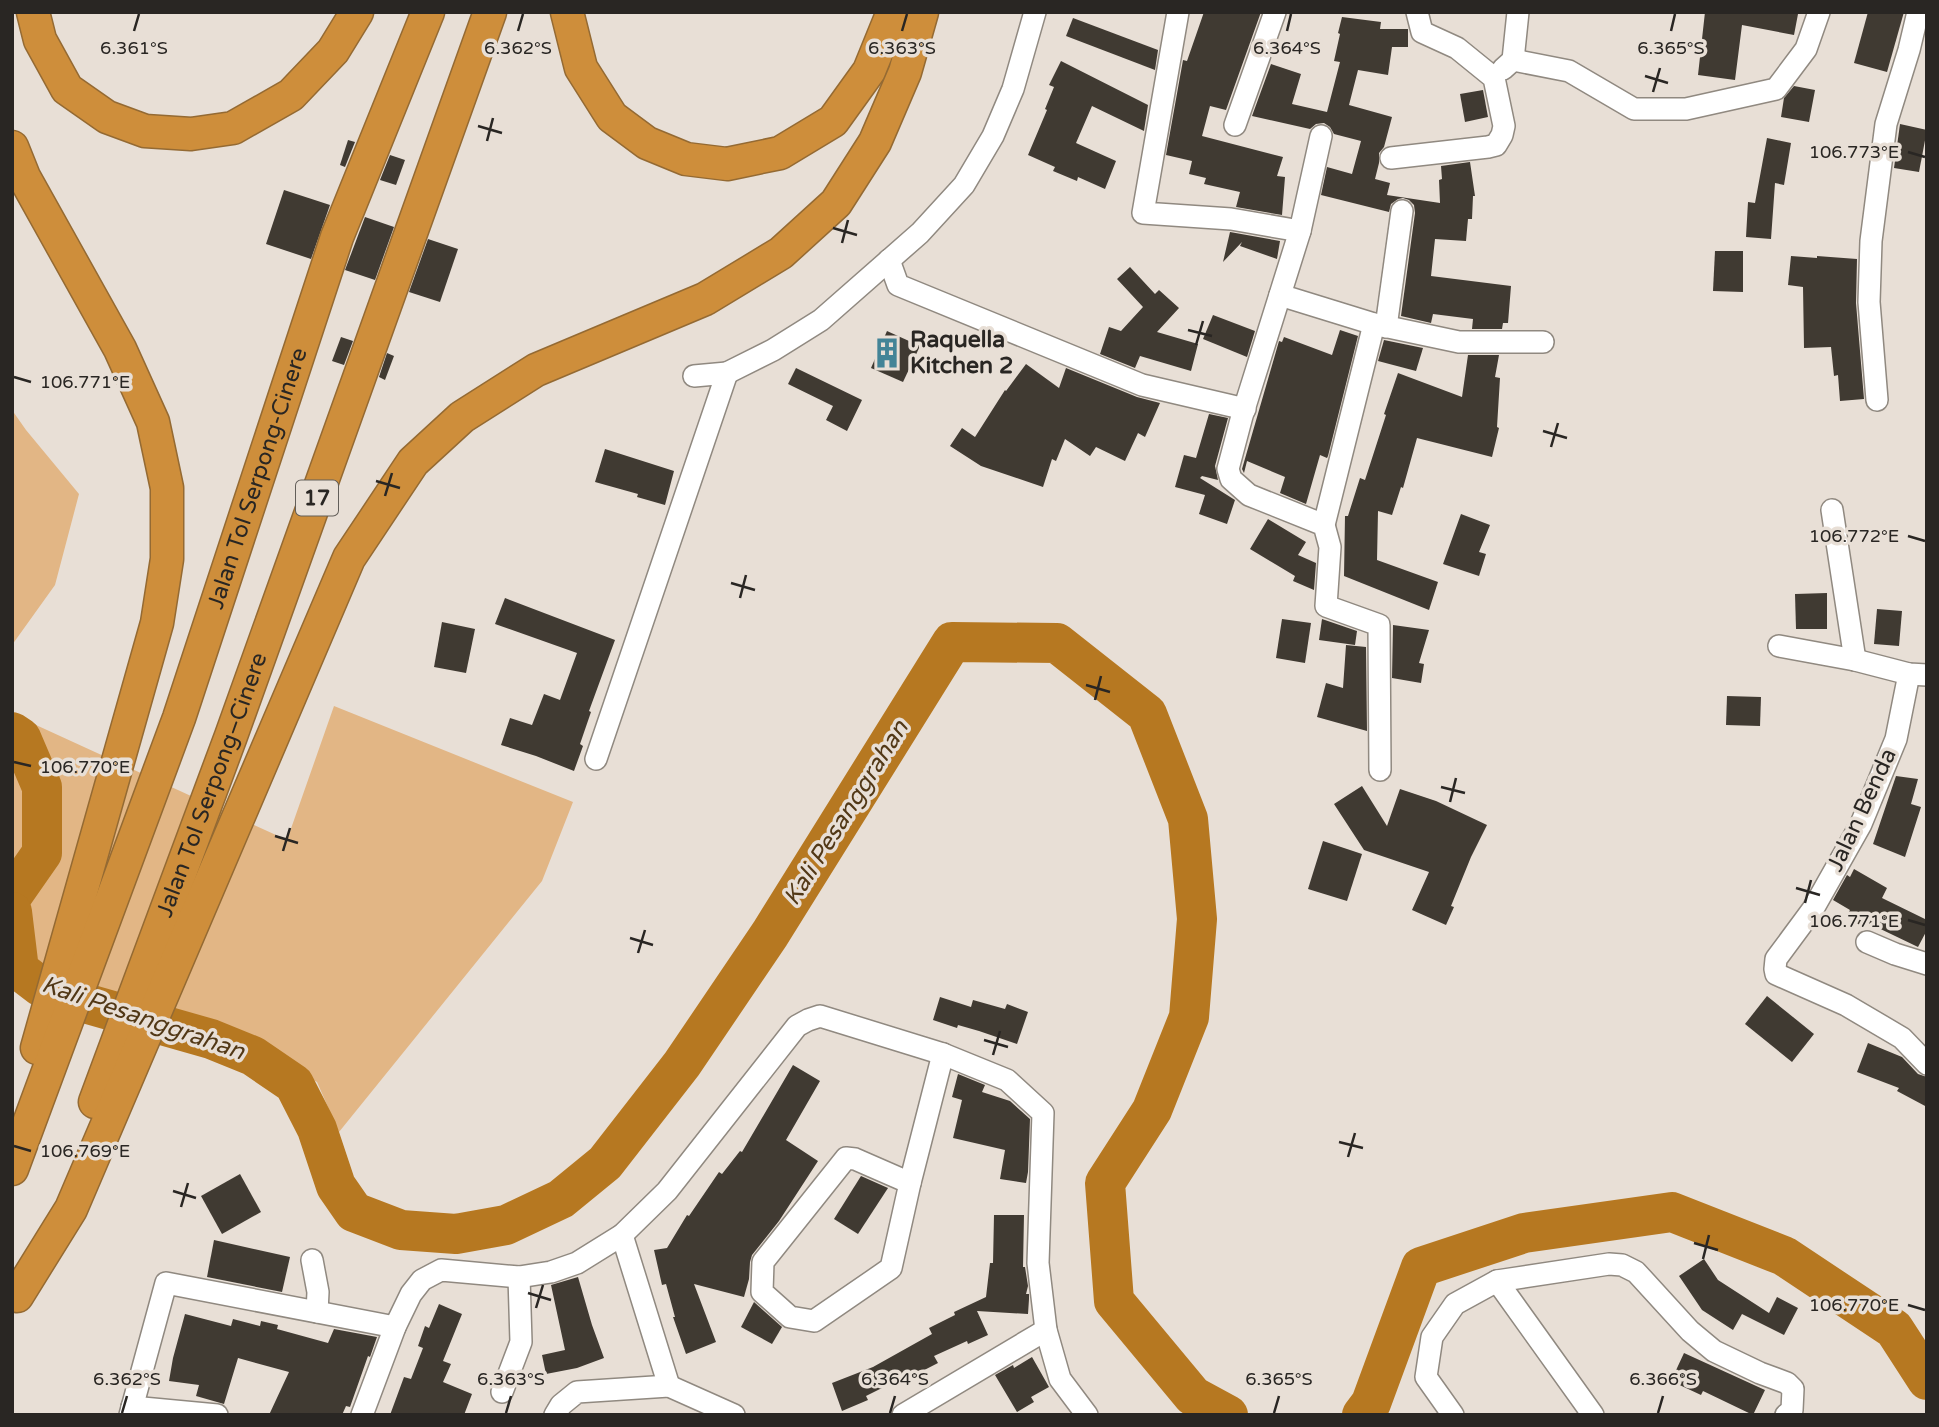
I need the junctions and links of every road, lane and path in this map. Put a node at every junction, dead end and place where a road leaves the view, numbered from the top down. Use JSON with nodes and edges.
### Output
{"nodes":[{"id":1,"x":33,"y":12,"type":"edge"},
{"id":2,"x":357,"y":12,"type":"edge"},
{"id":3,"x":428,"y":12,"type":"edge"},
{"id":4,"x":490,"y":12,"type":"edge"},
{"id":5,"x":567,"y":12,"type":"edge"},
{"id":6,"x":892,"y":12,"type":"edge"},
{"id":7,"x":922,"y":12,"type":"edge"},
{"id":8,"x":1035,"y":12,"type":"edge"},
{"id":9,"x":1178,"y":12,"type":"edge"},
{"id":10,"x":1275,"y":12,"type":"edge"},
{"id":11,"x":1417,"y":12,"type":"edge"},
{"id":12,"x":1518,"y":12,"type":"edge"},
{"id":13,"x":1819,"y":12,"type":"edge"},
{"id":14,"x":1918,"y":12,"type":"edge"},
{"id":15,"x":1918,"y":53,"type":"edge"},
{"id":16,"x":1513,"y":60,"type":"junction"},
{"id":17,"x":1494,"y":78,"type":"junction"},
{"id":18,"x":1235,"y":125,"type":"dead end"},
{"id":19,"x":1321,"y":136,"type":"dead end"},
{"id":20,"x":12,"y":147,"type":"edge"},
{"id":21,"x":1391,"y":158,"type":"dead end"},
{"id":22,"x":1402,"y":212,"type":"dead end"},
{"id":23,"x":1300,"y":231,"type":"junction"},
{"id":24,"x":889,"y":260,"type":"junction"},
{"id":25,"x":1280,"y":295,"type":"junction"},
{"id":26,"x":1380,"y":326,"type":"junction"},
{"id":27,"x":1543,"y":342,"type":"dead end"},
{"id":28,"x":727,"y":373,"type":"junction"},
{"id":29,"x":694,"y":376,"type":"dead end"},
{"id":30,"x":1877,"y":400,"type":"dead end"},
{"id":31,"x":1245,"y":409,"type":"junction"},
{"id":32,"x":1832,"y":510,"type":"dead end"},
{"id":33,"x":1324,"y":525,"type":"junction"},
{"id":34,"x":1779,"y":646,"type":"dead end"},
{"id":35,"x":1855,"y":660,"type":"junction"},
{"id":36,"x":1918,"y":674,"type":"edge"},
{"id":37,"x":596,"y":759,"type":"dead end"},
{"id":38,"x":1380,"y":771,"type":"dead end"},
{"id":39,"x":1867,"y":942,"type":"dead end"},
{"id":40,"x":1927,"y":964,"type":"edge"},
{"id":41,"x":943,"y":1054,"type":"junction"},
{"id":42,"x":1927,"y":1064,"type":"edge"},
{"id":43,"x":12,"y":1137,"type":"edge"},
{"id":44,"x":12,"y":1168,"type":"edge"},
{"id":45,"x":910,"y":1183,"type":"junction"},
{"id":46,"x":64,"y":1207,"type":"junction"},
{"id":47,"x":622,"y":1235,"type":"junction"},
{"id":48,"x":312,"y":1260,"type":"dead end"},
{"id":49,"x":519,"y":1277,"type":"junction"},
{"id":50,"x":1497,"y":1281,"type":"junction"},
{"id":51,"x":15,"y":1302,"type":"edge"},
{"id":52,"x":317,"y":1312,"type":"junction"},
{"id":53,"x":395,"y":1327,"type":"junction"},
{"id":54,"x":1046,"y":1331,"type":"junction"},
{"id":55,"x":669,"y":1386,"type":"junction"},
{"id":56,"x":502,"y":1392,"type":"dead end"},
{"id":57,"x":131,"y":1411,"type":"edge"},
{"id":58,"x":217,"y":1415,"type":"edge"},
{"id":59,"x":362,"y":1415,"type":"edge"},
{"id":60,"x":555,"y":1415,"type":"edge"},
{"id":61,"x":734,"y":1415,"type":"edge"},
{"id":62,"x":903,"y":1415,"type":"edge"},
{"id":63,"x":1087,"y":1415,"type":"edge"},
{"id":64,"x":1453,"y":1415,"type":"edge"},
{"id":65,"x":1593,"y":1415,"type":"edge"},
{"id":66,"x":1786,"y":1415,"type":"edge"}],
"edges":[{"from":1,"to":2,"type":"highway"},
{"from":3,"to":44,"type":"highway","name":"Jalan Tol Serpong-Cinere"},
{"from":4,"to":46,"type":"highway","name":"Jalan Tol Serpong–Cinere","number":"17"},
{"from":5,"to":6,"type":"highway"},
{"from":7,"to":46,"type":"highway"},
{"from":8,"to":24,"type":"street"},
{"from":9,"to":23,"type":"street"},
{"from":10,"to":18,"type":"street"},
{"from":11,"to":17,"type":"street"},
{"from":12,"to":16,"type":"street"},
{"from":13,"to":16,"type":"street"},
{"from":14,"to":15,"type":"street"},
{"from":15,"to":30,"type":"street"},
{"from":16,"to":17,"type":"street"},
{"from":17,"to":21,"type":"street"},
{"from":19,"to":23,"type":"street"},
{"from":20,"to":43,"type":"highway"},
{"from":22,"to":26,"type":"street"},
{"from":23,"to":25,"type":"street"},
{"from":24,"to":28,"type":"street"},
{"from":24,"to":31,"type":"street"},
{"from":25,"to":26,"type":"street"},
{"from":25,"to":31,"type":"street"},
{"from":26,"to":27,"type":"street"},
{"from":26,"to":33,"type":"street"},
{"from":28,"to":29,"type":"street"},
{"from":28,"to":37,"type":"street"},
{"from":31,"to":33,"type":"street"},
{"from":32,"to":35,"type":"street"},
{"from":33,"to":38,"type":"street"},
{"from":34,"to":35,"type":"street","name":"Jalan Benda"},
{"from":35,"to":36,"type":"street","name":"Jalan Benda"},
{"from":36,"to":42,"type":"street","name":"Jalan Benda"},
{"from":39,"to":40,"type":"street"},
{"from":41,"to":45,"type":"street"},
{"from":41,"to":47,"type":"street"},
{"from":41,"to":54,"type":"street"},
{"from":45,"to":45,"type":"street"},
{"from":46,"to":51,"type":"highway","name":"Jalan Tol Serpong–Cinere","number":"17"},
{"from":47,"to":49,"type":"street"},
{"from":47,"to":55,"type":"street"},
{"from":48,"to":52,"type":"street"},
{"from":49,"to":53,"type":"street"},
{"from":49,"to":56,"type":"street"},
{"from":50,"to":64,"type":"street"},
{"from":50,"to":65,"type":"street"},
{"from":50,"to":66,"type":"street"},
{"from":52,"to":53,"type":"street"},
{"from":52,"to":57,"type":"street"},
{"from":53,"to":59,"type":"street"},
{"from":54,"to":62,"type":"street"},
{"from":54,"to":63,"type":"street"},
{"from":55,"to":60,"type":"street"},
{"from":55,"to":61,"type":"street"},
{"from":57,"to":58,"type":"street"}]}
